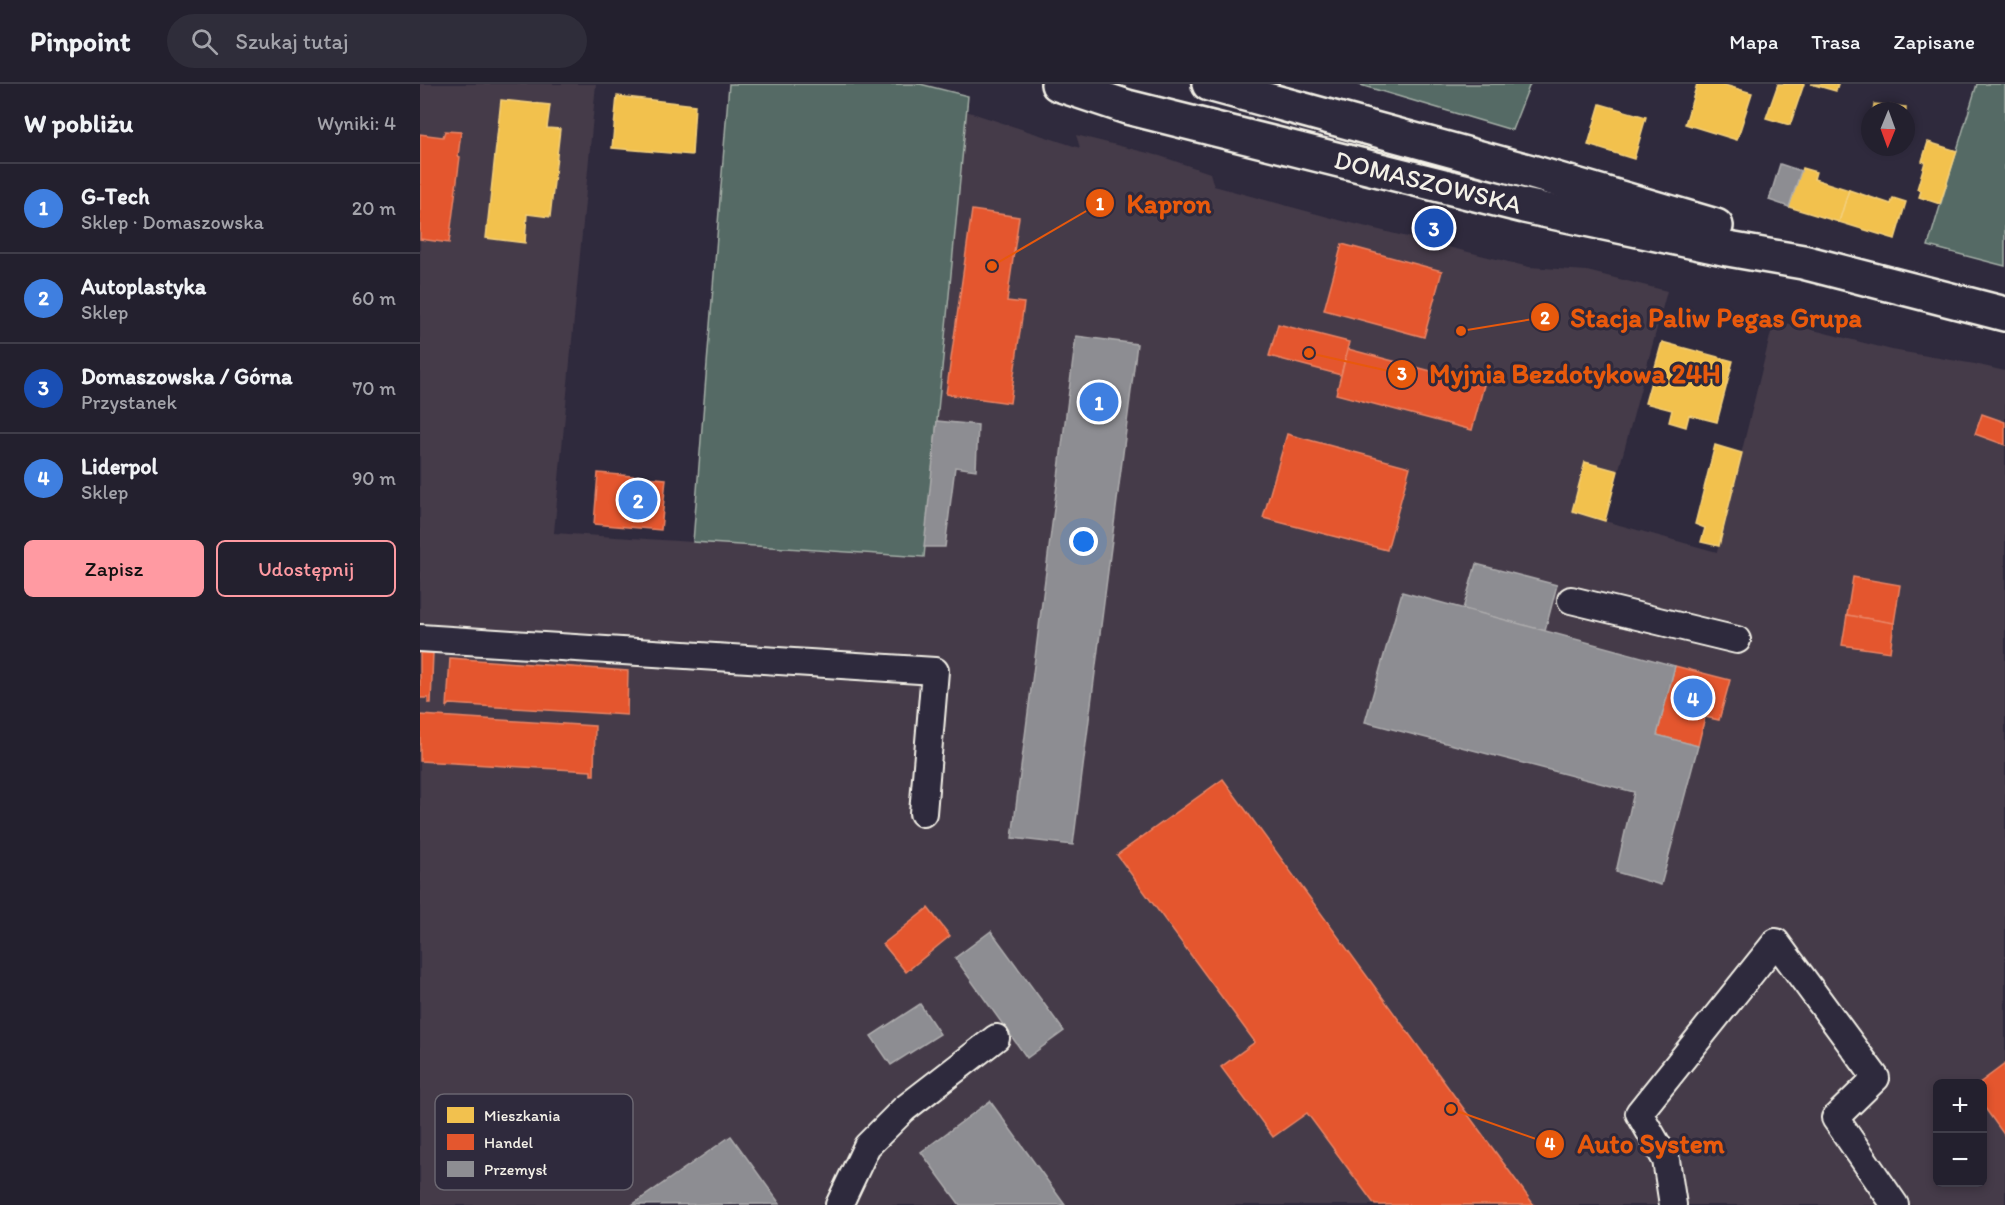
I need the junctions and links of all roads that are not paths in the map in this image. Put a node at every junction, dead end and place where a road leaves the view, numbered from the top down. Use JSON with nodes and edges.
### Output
{"nodes":[{"id":1,"x":1058,"y":84,"type":"edge"},
{"id":2,"x":1209,"y":84,"type":"edge"},
{"id":3,"x":1803,"y":262,"type":"junction"},
{"id":4,"x":2005,"y":314,"type":"edge"},
{"id":5,"x":1571,"y":600,"type":"dead end"},
{"id":6,"x":420,"y":638,"type":"edge"},
{"id":7,"x":1737,"y":640,"type":"dead end"},
{"id":8,"x":923,"y":813,"type":"dead end"},
{"id":9,"x":996,"y":1038,"type":"dead end"},
{"id":10,"x":839,"y":1205,"type":"edge"},
{"id":11,"x":1673,"y":1205,"type":"edge"},
{"id":12,"x":1895,"y":1205,"type":"edge"}],
"edges":[{"from":1,"to":3,"type":"street","name":"DOMASZOWSKA"},
{"from":2,"to":3,"type":"street","name":"DOMASZOWSKA"},
{"from":3,"to":4,"type":"street","name":"DOMASZOWSKA"},
{"from":5,"to":7,"type":"lane"},
{"from":6,"to":8,"type":"lane"},
{"from":9,"to":10,"type":"lane"},
{"from":11,"to":12,"type":"lane"}]}
